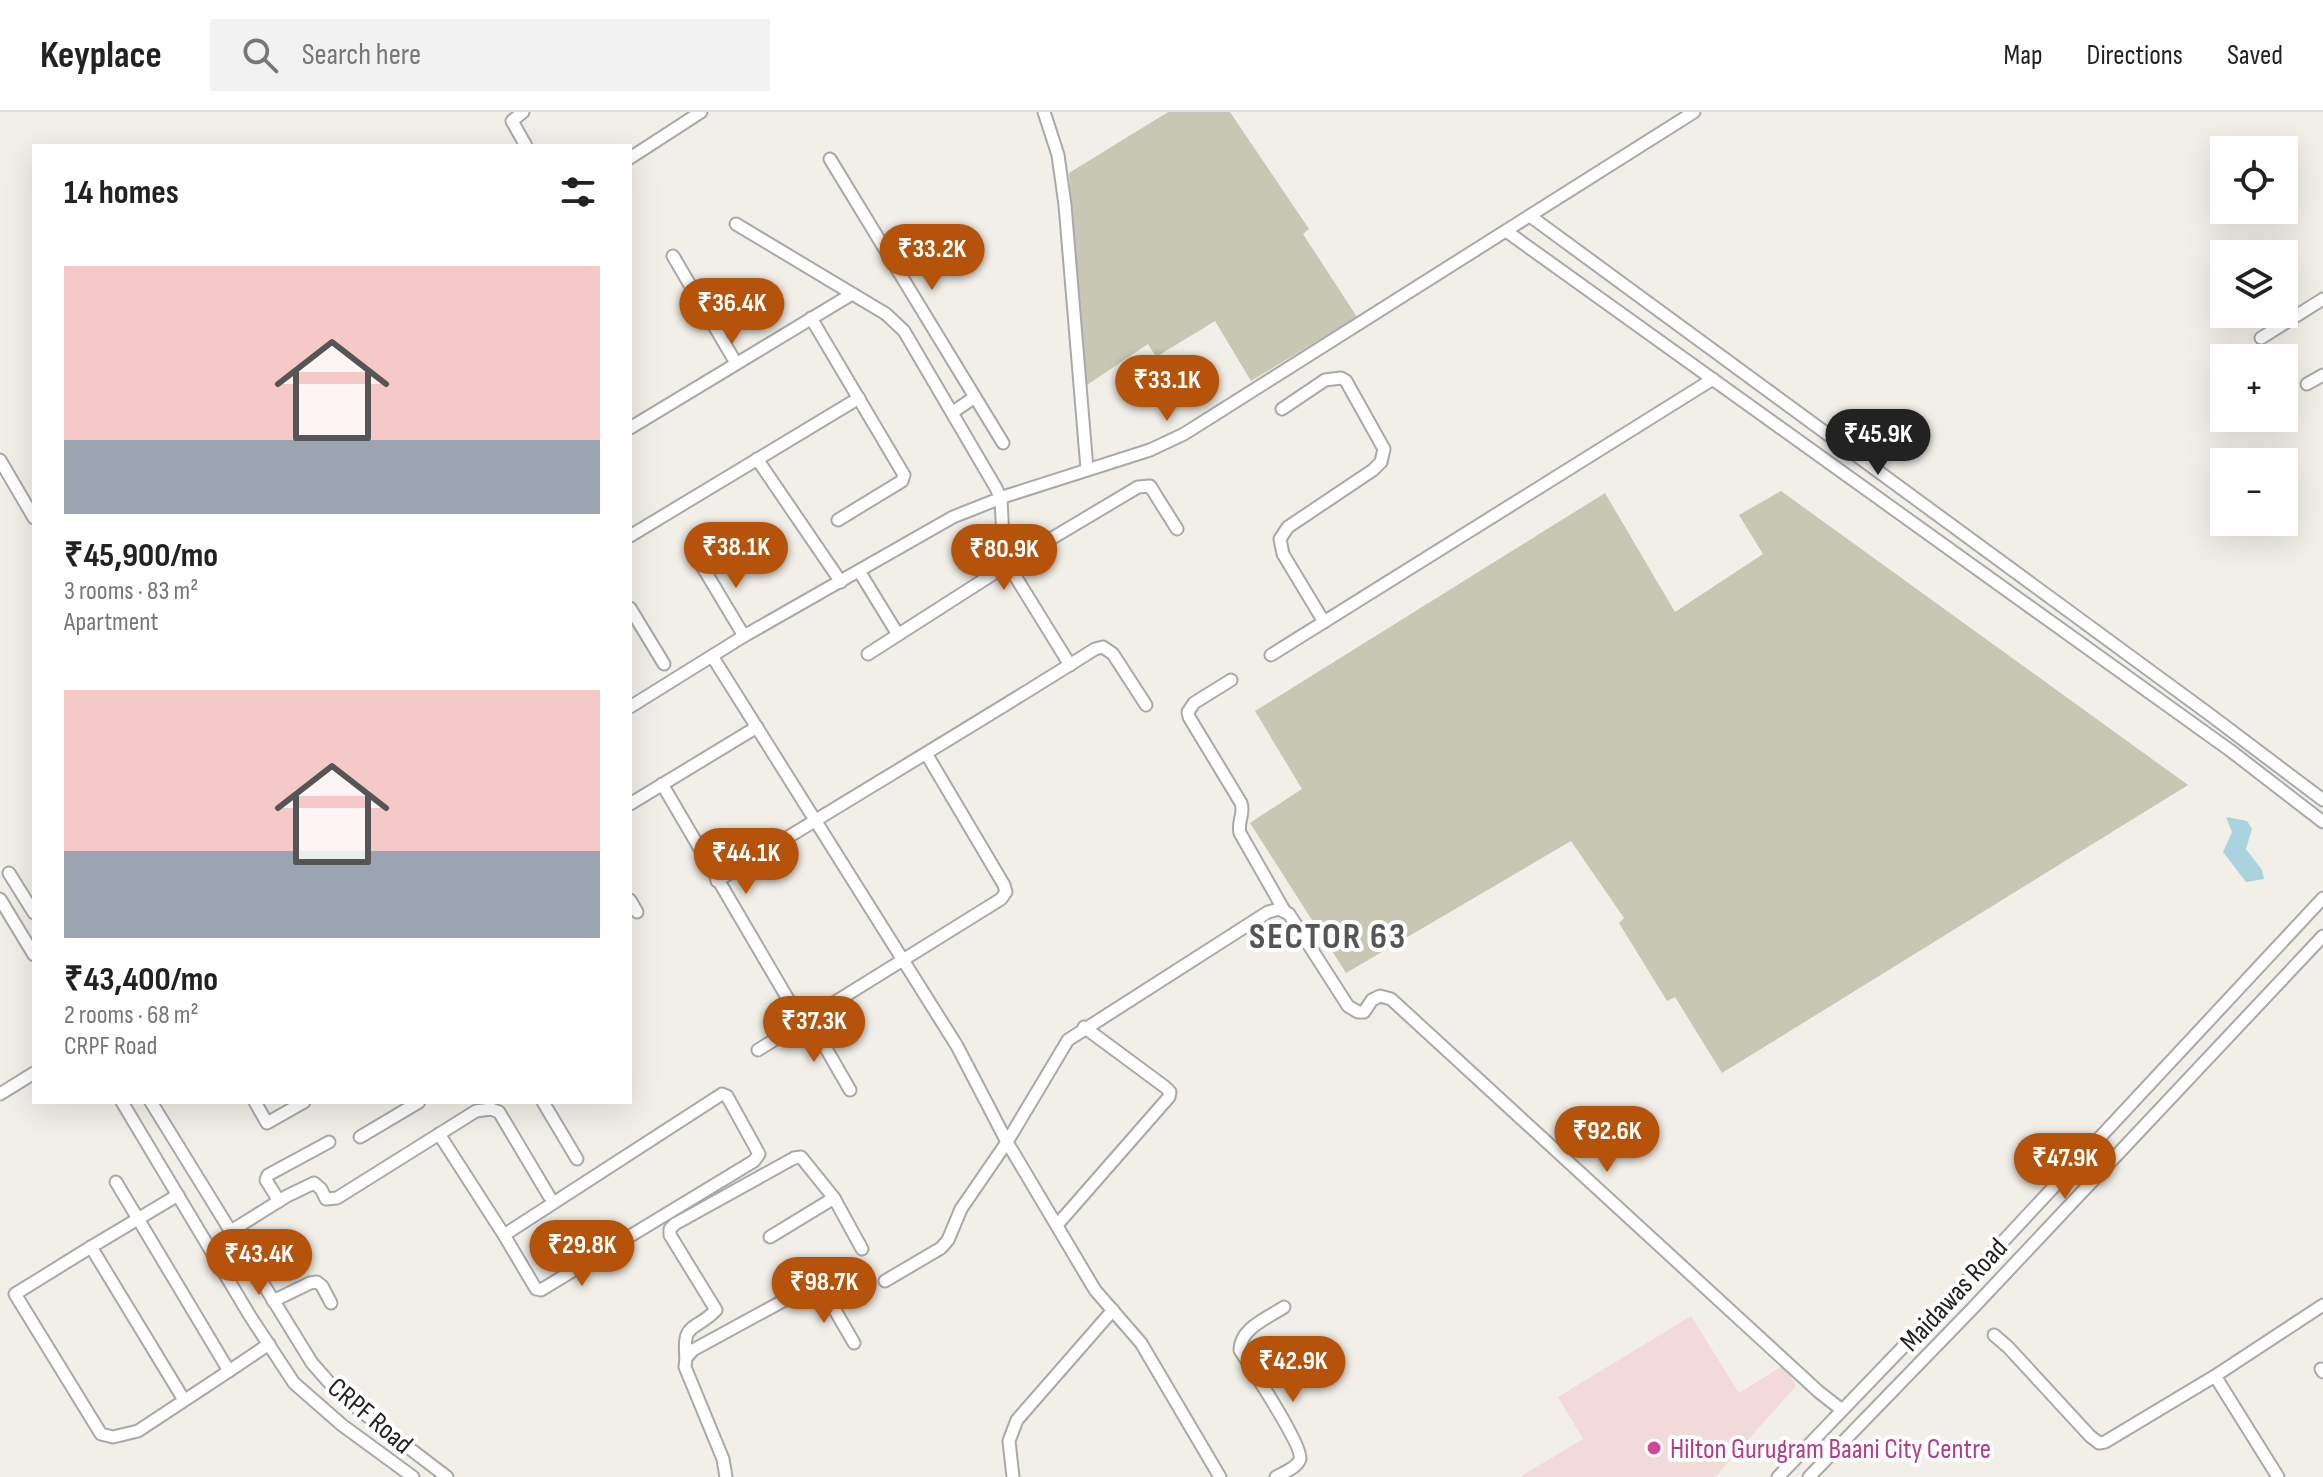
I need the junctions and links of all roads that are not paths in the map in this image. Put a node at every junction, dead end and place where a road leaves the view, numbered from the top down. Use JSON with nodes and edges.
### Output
{"nodes":[{"id":1,"x":523,"y":112,"type":"edge"},
{"id":2,"x":701,"y":112,"type":"edge"},
{"id":3,"x":1044,"y":112,"type":"edge"},
{"id":4,"x":1694,"y":112,"type":"edge"},
{"id":5,"x":525,"y":144,"type":"edge"},
{"id":6,"x":632,"y":157,"type":"edge"},
{"id":7,"x":830,"y":159,"type":"dead end"},
{"id":8,"x":1530,"y":216,"type":"junction"},
{"id":9,"x":736,"y":224,"type":"dead end"},
{"id":10,"x":1506,"y":231,"type":"junction"},
{"id":11,"x":673,"y":256,"type":"dead end"},
{"id":12,"x":852,"y":294,"type":"junction"},
{"id":13,"x":2323,"y":299,"type":"edge"},
{"id":14,"x":811,"y":318,"type":"junction"},
{"id":15,"x":2261,"y":338,"type":"dead end"},
{"id":16,"x":736,"y":363,"type":"junction"},
{"id":17,"x":2323,"y":375,"type":"edge"},
{"id":18,"x":1713,"y":379,"type":"junction"},
{"id":19,"x":2307,"y":384,"type":"dead end"},
{"id":20,"x":975,"y":397,"type":"junction"},
{"id":21,"x":859,"y":398,"type":"junction"},
{"id":22,"x":1282,"y":409,"type":"dead end"},
{"id":23,"x":953,"y":412,"type":"junction"},
{"id":24,"x":632,"y":427,"type":"edge"},
{"id":25,"x":1003,"y":443,"type":"dead end"},
{"id":26,"x":757,"y":459,"type":"junction"},
{"id":27,"x":0,"y":460,"type":"edge"},
{"id":28,"x":1087,"y":469,"type":"junction"},
{"id":29,"x":1001,"y":499,"type":"junction"},
{"id":30,"x":32,"y":515,"type":"edge"},
{"id":31,"x":838,"y":520,"type":"dead end"},
{"id":32,"x":1177,"y":529,"type":"dead end"},
{"id":33,"x":632,"y":535,"type":"edge"},
{"id":34,"x":699,"y":561,"type":"dead end"},
{"id":35,"x":1007,"y":565,"type":"junction"},
{"id":36,"x":859,"y":571,"type":"junction"},
{"id":37,"x":841,"y":582,"type":"junction"},
{"id":38,"x":632,"y":611,"type":"edge"},
{"id":39,"x":1324,"y":622,"type":"junction"},
{"id":40,"x":897,"y":633,"type":"junction"},
{"id":41,"x":744,"y":636,"type":"junction"},
{"id":42,"x":868,"y":654,"type":"dead end"},
{"id":43,"x":1271,"y":655,"type":"dead end"},
{"id":44,"x":712,"y":656,"type":"junction"},
{"id":45,"x":664,"y":664,"type":"dead end"},
{"id":46,"x":1070,"y":665,"type":"junction"},
{"id":47,"x":1231,"y":680,"type":"dead end"},
{"id":48,"x":1146,"y":705,"type":"dead end"},
{"id":49,"x":632,"y":706,"type":"edge"},
{"id":50,"x":757,"y":727,"type":"junction"},
{"id":51,"x":927,"y":755,"type":"junction"},
{"id":52,"x":662,"y":784,"type":"junction"},
{"id":53,"x":2323,"y":800,"type":"edge"},
{"id":54,"x":632,"y":803,"type":"edge"},
{"id":55,"x":815,"y":820,"type":"junction"},
{"id":56,"x":2323,"y":822,"type":"edge"},
{"id":57,"x":9,"y":873,"type":"dead end"},
{"id":58,"x":717,"y":881,"type":"junction"},
{"id":59,"x":2323,"y":898,"type":"edge"},
{"id":60,"x":0,"y":899,"type":"edge"},
{"id":61,"x":632,"y":903,"type":"edge"},
{"id":62,"x":32,"y":910,"type":"edge"},
{"id":63,"x":637,"y":912,"type":"dead end"},
{"id":64,"x":1285,"y":912,"type":"junction"},
{"id":65,"x":2323,"y":936,"type":"edge"},
{"id":66,"x":32,"y":952,"type":"edge"},
{"id":67,"x":905,"y":961,"type":"junction"},
{"id":68,"x":805,"y":1021,"type":"junction"},
{"id":69,"x":1084,"y":1027,"type":"junction"},
{"id":70,"x":758,"y":1050,"type":"dead end"},
{"id":71,"x":32,"y":1074,"type":"edge"},
{"id":72,"x":850,"y":1090,"type":"dead end"},
{"id":73,"x":0,"y":1094,"type":"edge"},
{"id":74,"x":123,"y":1104,"type":"edge"},
{"id":75,"x":152,"y":1104,"type":"edge"},
{"id":76,"x":256,"y":1104,"type":"edge"},
{"id":77,"x":300,"y":1104,"type":"edge"},
{"id":78,"x":416,"y":1104,"type":"edge"},
{"id":79,"x":544,"y":1104,"type":"edge"},
{"id":80,"x":439,"y":1134,"type":"junction"},
{"id":81,"x":360,"y":1137,"type":"dead end"},
{"id":82,"x":329,"y":1142,"type":"dead end"},
{"id":83,"x":1007,"y":1142,"type":"junction"},
{"id":84,"x":577,"y":1159,"type":"dead end"},
{"id":85,"x":116,"y":1182,"type":"dead end"},
{"id":86,"x":178,"y":1195,"type":"junction"},
{"id":87,"x":549,"y":1196,"type":"dead end"},
{"id":88,"x":834,"y":1198,"type":"junction"},
{"id":89,"x":279,"y":1201,"type":"junction"},
{"id":90,"x":139,"y":1219,"type":"junction"},
{"id":91,"x":1057,"y":1225,"type":"junction"},
{"id":92,"x":231,"y":1231,"type":"junction"},
{"id":93,"x":504,"y":1235,"type":"junction"},
{"id":94,"x":770,"y":1237,"type":"dead end"},
{"id":95,"x":91,"y":1247,"type":"junction"},
{"id":96,"x":862,"y":1249,"type":"dead end"},
{"id":97,"x":885,"y":1281,"type":"dead end"},
{"id":98,"x":273,"y":1301,"type":"junction"},
{"id":99,"x":331,"y":1303,"type":"dead end"},
{"id":100,"x":2323,"y":1305,"type":"edge"},
{"id":101,"x":1284,"y":1307,"type":"dead end"},
{"id":102,"x":1113,"y":1310,"type":"junction"},
{"id":103,"x":1994,"y":1335,"type":"dead end"},
{"id":104,"x":854,"y":1343,"type":"dead end"},
{"id":105,"x":269,"y":1344,"type":"junction"},
{"id":106,"x":686,"y":1358,"type":"junction"},
{"id":107,"x":229,"y":1371,"type":"junction"},
{"id":108,"x":2215,"y":1376,"type":"junction"},
{"id":109,"x":184,"y":1400,"type":"junction"},
{"id":110,"x":1842,"y":1410,"type":"junction"},
{"id":111,"x":413,"y":1477,"type":"edge"},
{"id":112,"x":447,"y":1477,"type":"edge"},
{"id":113,"x":726,"y":1477,"type":"edge"},
{"id":114,"x":1013,"y":1477,"type":"edge"},
{"id":115,"x":1220,"y":1477,"type":"edge"},
{"id":116,"x":1276,"y":1477,"type":"edge"},
{"id":117,"x":1778,"y":1477,"type":"edge"},
{"id":118,"x":1809,"y":1477,"type":"edge"},
{"id":119,"x":2278,"y":1477,"type":"edge"}],
"edges":[{"from":1,"to":5,"type":"street"},
{"from":2,"to":6,"type":"street"},
{"from":3,"to":28,"type":"street"},
{"from":4,"to":8,"type":"street"},
{"from":7,"to":20,"type":"street"},
{"from":8,"to":10,"type":"street"},
{"from":8,"to":53,"type":"street"},
{"from":9,"to":12,"type":"street"},
{"from":10,"to":18,"type":"street"},
{"from":10,"to":28,"type":"street"},
{"from":11,"to":16,"type":"street"},
{"from":12,"to":14,"type":"street"},
{"from":12,"to":23,"type":"street"},
{"from":13,"to":15,"type":"street"},
{"from":14,"to":16,"type":"street"},
{"from":14,"to":21,"type":"street"},
{"from":16,"to":24,"type":"street"},
{"from":17,"to":19,"type":"street"},
{"from":18,"to":39,"type":"street"},
{"from":18,"to":56,"type":"street"},
{"from":20,"to":23,"type":"street"},
{"from":20,"to":25,"type":"street"},
{"from":21,"to":26,"type":"street"},
{"from":21,"to":31,"type":"street"},
{"from":22,"to":39,"type":"street"},
{"from":23,"to":29,"type":"street"},
{"from":26,"to":33,"type":"street"},
{"from":26,"to":37,"type":"street"},
{"from":27,"to":30,"type":"street"},
{"from":28,"to":29,"type":"street"},
{"from":29,"to":35,"type":"street"},
{"from":29,"to":36,"type":"street"},
{"from":32,"to":35,"type":"street"},
{"from":34,"to":41,"type":"street"},
{"from":35,"to":40,"type":"street"},
{"from":35,"to":46,"type":"street"},
{"from":36,"to":37,"type":"street"},
{"from":36,"to":40,"type":"street"},
{"from":37,"to":41,"type":"street"},
{"from":38,"to":45,"type":"street"},
{"from":39,"to":43,"type":"street"},
{"from":40,"to":42,"type":"street"},
{"from":41,"to":44,"type":"street"},
{"from":44,"to":49,"type":"street"},
{"from":44,"to":50,"type":"street"},
{"from":46,"to":48,"type":"street"},
{"from":46,"to":51,"type":"street"},
{"from":47,"to":64,"type":"street"},
{"from":50,"to":52,"type":"street"},
{"from":50,"to":55,"type":"street"},
{"from":51,"to":55,"type":"street"},
{"from":51,"to":67,"type":"street"},
{"from":52,"to":54,"type":"street"},
{"from":52,"to":58,"type":"street"},
{"from":55,"to":58,"type":"street"},
{"from":55,"to":67,"type":"street"},
{"from":57,"to":62,"type":"street"},
{"from":58,"to":68,"type":"street"},
{"from":59,"to":110,"type":"street","name":"Maidawas Road"},
{"from":60,"to":66,"type":"street"},
{"from":61,"to":63,"type":"street"},
{"from":64,"to":69,"type":"street"},
{"from":64,"to":110,"type":"street"},
{"from":65,"to":118,"type":"street","name":"Maidawas Road"},
{"from":67,"to":68,"type":"street"},
{"from":67,"to":83,"type":"street"},
{"from":68,"to":70,"type":"street"},
{"from":68,"to":72,"type":"street"},
{"from":69,"to":83,"type":"street"},
{"from":69,"to":91,"type":"street"},
{"from":71,"to":73,"type":"street"},
{"from":74,"to":86,"type":"street"},
{"from":75,"to":92,"type":"street","name":"CRPF Road"},
{"from":76,"to":77,"type":"street"},
{"from":78,"to":81,"type":"street"},
{"from":79,"to":84,"type":"street"},
{"from":80,"to":87,"type":"street"},
{"from":80,"to":89,"type":"street"},
{"from":80,"to":93,"type":"street"},
{"from":82,"to":89,"type":"street"},
{"from":83,"to":91,"type":"street"},
{"from":83,"to":97,"type":"street"},
{"from":85,"to":90,"type":"street"},
{"from":86,"to":90,"type":"street"},
{"from":86,"to":105,"type":"street"},
{"from":88,"to":94,"type":"street"},
{"from":88,"to":96,"type":"street"},
{"from":88,"to":106,"type":"street"},
{"from":89,"to":92,"type":"street"},
{"from":90,"to":95,"type":"street"},
{"from":90,"to":107,"type":"street"},
{"from":91,"to":102,"type":"street"},
{"from":92,"to":98,"type":"street","name":"CRPF Road"},
{"from":93,"to":93,"type":"street"},
{"from":95,"to":109,"type":"street"},
{"from":95,"to":109,"type":"street"},
{"from":98,"to":99,"type":"street"},
{"from":98,"to":112,"type":"street","name":"CRPF Road"},
{"from":100,"to":108,"type":"street"},
{"from":101,"to":116,"type":"street"},
{"from":102,"to":114,"type":"street"},
{"from":102,"to":115,"type":"street"},
{"from":103,"to":108,"type":"street"},
{"from":104,"to":106,"type":"street"},
{"from":105,"to":107,"type":"street"},
{"from":105,"to":111,"type":"street"},
{"from":106,"to":113,"type":"street"},
{"from":107,"to":109,"type":"street"},
{"from":108,"to":119,"type":"street"},
{"from":110,"to":117,"type":"street","name":"Maidawas Road"}]}
